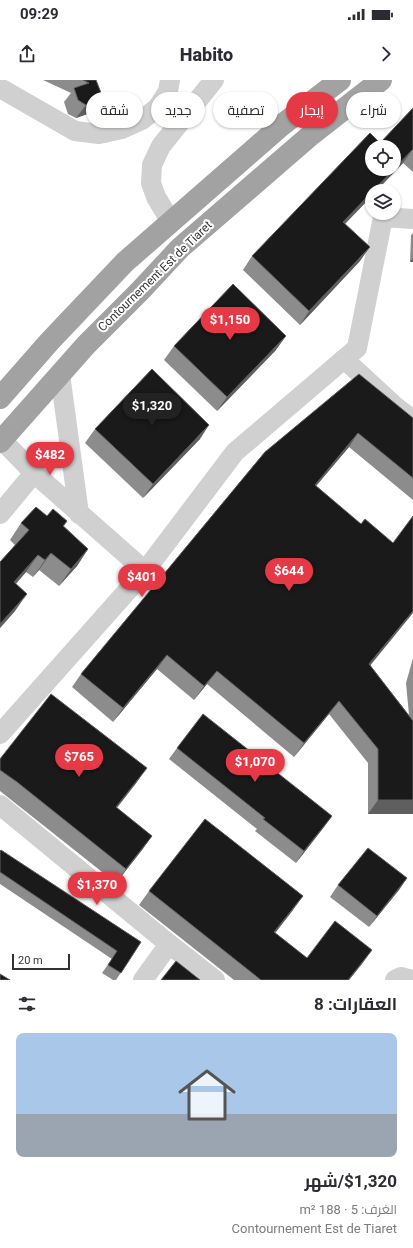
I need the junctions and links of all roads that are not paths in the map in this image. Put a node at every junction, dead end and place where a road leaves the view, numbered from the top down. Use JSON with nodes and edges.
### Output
{"nodes":[{"id":1,"x":170,"y":80,"type":"edge"},
{"id":2,"x":214,"y":80,"type":"edge"},
{"id":3,"x":340,"y":80,"type":"edge"},
{"id":4,"x":380,"y":80,"type":"edge"},
{"id":5,"x":0,"y":88,"type":"edge"},
{"id":6,"x":413,"y":219,"type":"edge"},
{"id":7,"x":171,"y":222,"type":"junction"},
{"id":8,"x":344,"y":359,"type":"junction"},
{"id":9,"x":60,"y":374,"type":"junction"},
{"id":10,"x":0,"y":398,"type":"edge"},
{"id":11,"x":413,"y":420,"type":"edge"},
{"id":12,"x":1,"y":441,"type":"edge"},
{"id":13,"x":34,"y":473,"type":"junction"},
{"id":14,"x":0,"y":514,"type":"edge"},
{"id":15,"x":80,"y":514,"type":"junction"},
{"id":16,"x":145,"y":571,"type":"junction"},
{"id":17,"x":0,"y":734,"type":"edge"},
{"id":18,"x":0,"y":805,"type":"edge"},
{"id":19,"x":169,"y":944,"type":"junction"},
{"id":20,"x":143,"y":980,"type":"edge"},
{"id":21,"x":215,"y":980,"type":"edge"},
{"id":22,"x":395,"y":980,"type":"edge"},
{"id":23,"x":413,"y":980,"type":"edge"}],
"edges":[{"from":1,"to":5,"type":"street"},
{"from":2,"to":7,"type":"street"},
{"from":3,"to":7,"type":"highway"},
{"from":4,"to":9,"type":"highway","name":"Contournement Est de Tiaret"},
{"from":6,"to":8,"type":"street"},
{"from":7,"to":10,"type":"highway"},
{"from":8,"to":11,"type":"street"},
{"from":8,"to":16,"type":"street"},
{"from":9,"to":12,"type":"highway","name":"Contournement Est de Tiaret"},
{"from":9,"to":15,"type":"street"},
{"from":12,"to":13,"type":"street"},
{"from":13,"to":14,"type":"street"},
{"from":13,"to":15,"type":"street"},
{"from":15,"to":16,"type":"street"},
{"from":16,"to":17,"type":"street"},
{"from":18,"to":19,"type":"street"},
{"from":19,"to":20,"type":"street"},
{"from":19,"to":21,"type":"street"},
{"from":22,"to":23,"type":"street"}]}
